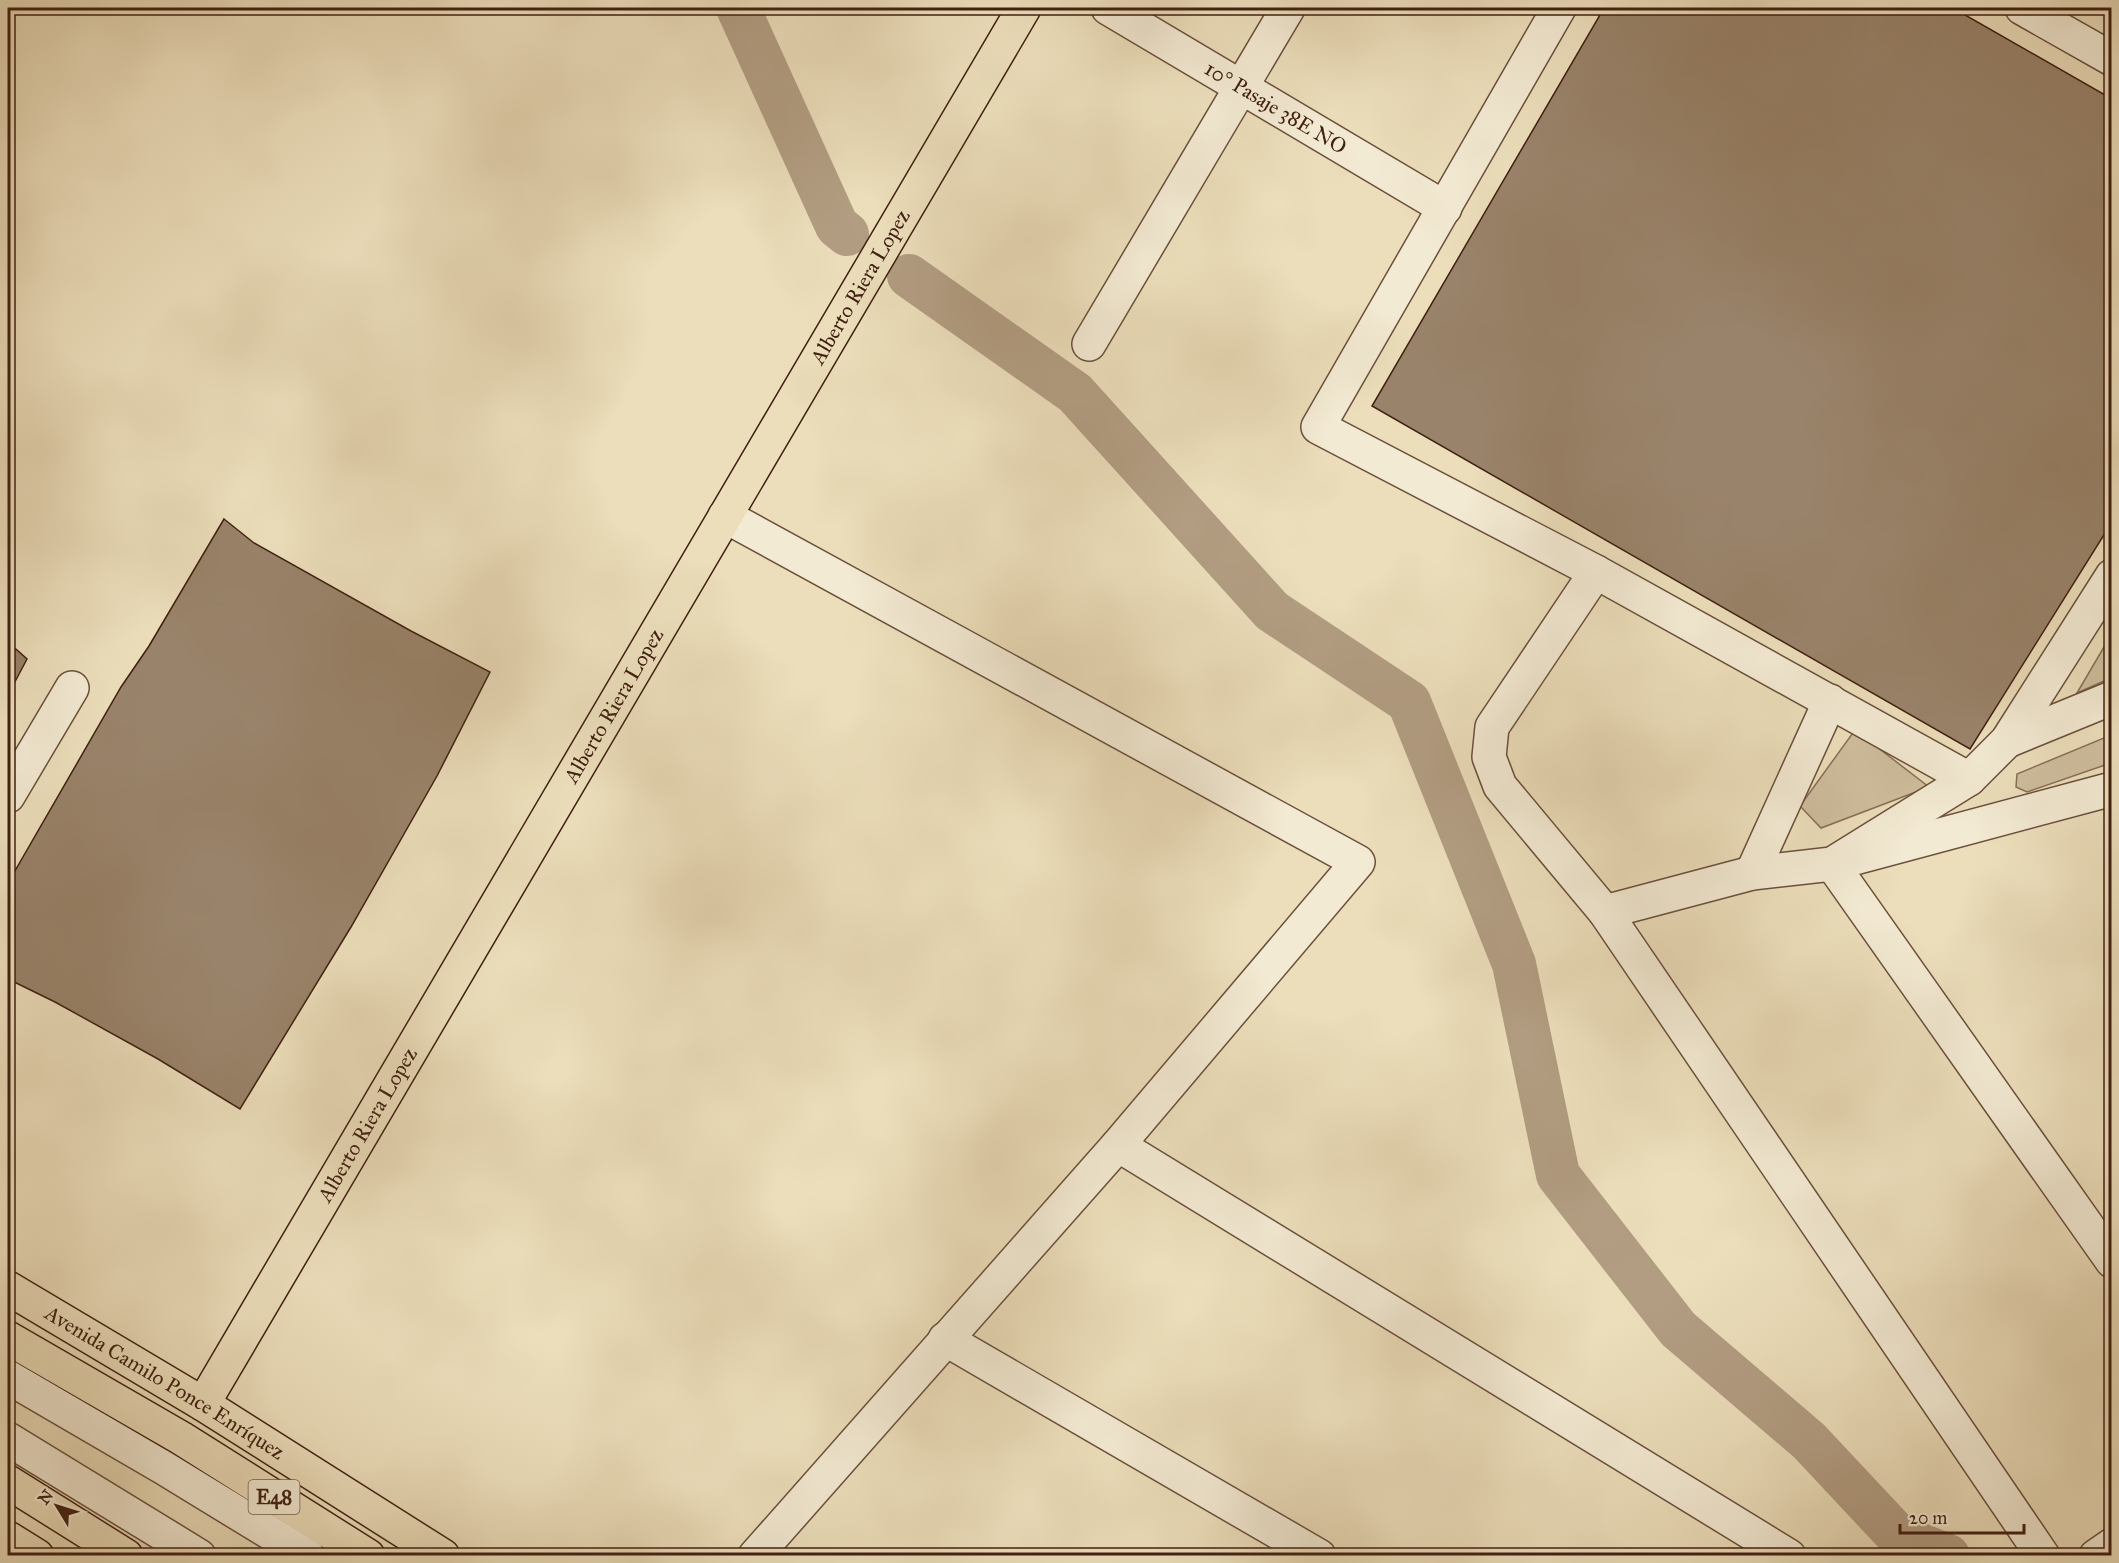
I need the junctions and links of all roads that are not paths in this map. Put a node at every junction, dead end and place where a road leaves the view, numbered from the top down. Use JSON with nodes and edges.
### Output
{"nodes":[{"id":1,"x":1024,"y":8,"type":"edge"},
{"id":2,"x":1108,"y":8,"type":"edge"},
{"id":3,"x":1288,"y":8,"type":"edge"},
{"id":4,"x":1559,"y":8,"type":"edge"},
{"id":5,"x":2022,"y":8,"type":"edge"},
{"id":6,"x":2112,"y":59,"type":"edge"},
{"id":7,"x":1241,"y":87,"type":"junction"},
{"id":8,"x":1445,"y":208,"type":"junction"},
{"id":9,"x":1089,"y":344,"type":"dead end"},
{"id":10,"x":725,"y":516,"type":"junction"},
{"id":11,"x":1596,"y":572,"type":"junction"},
{"id":12,"x":2112,"y":576,"type":"edge"},
{"id":13,"x":72,"y":688,"type":"dead end"},
{"id":14,"x":2112,"y":698,"type":"edge"},
{"id":15,"x":1830,"y":700,"type":"junction"},
{"id":16,"x":2007,"y":741,"type":"junction"},
{"id":17,"x":1968,"y":779,"type":"junction"},
{"id":18,"x":2110,"y":793,"type":"edge"},
{"id":19,"x":8,"y":796,"type":"edge"},
{"id":20,"x":1832,"y":864,"type":"junction"},
{"id":21,"x":1752,"y":873,"type":"junction"},
{"id":22,"x":1605,"y":912,"type":"junction"},
{"id":23,"x":1118,"y":1145,"type":"junction"},
{"id":24,"x":2112,"y":1261,"type":"edge"},
{"id":25,"x":8,"y":1288,"type":"edge"},
{"id":26,"x":8,"y":1338,"type":"edge"},
{"id":27,"x":945,"y":1340,"type":"junction"},
{"id":28,"x":8,"y":1377,"type":"edge"},
{"id":29,"x":203,"y":1404,"type":"junction"},
{"id":30,"x":181,"y":1437,"type":"junction"},
{"id":31,"x":8,"y":1439,"type":"edge"},
{"id":32,"x":164,"y":1468,"type":"junction"},
{"id":33,"x":8,"y":1482,"type":"edge"},
{"id":34,"x":8,"y":1538,"type":"edge"},
{"id":35,"x":2112,"y":1545,"type":"edge"},
{"id":36,"x":37,"y":1556,"type":"edge"},
{"id":37,"x":126,"y":1556,"type":"edge"},
{"id":38,"x":199,"y":1556,"type":"edge"},
{"id":39,"x":308,"y":1556,"type":"edge"},
{"id":40,"x":368,"y":1556,"type":"edge"},
{"id":41,"x":443,"y":1556,"type":"edge"},
{"id":42,"x":755,"y":1556,"type":"edge"},
{"id":43,"x":1319,"y":1556,"type":"edge"},
{"id":44,"x":1790,"y":1556,"type":"edge"},
{"id":45,"x":2043,"y":1556,"type":"edge"},
{"id":46,"x":2096,"y":1556,"type":"edge"}],
"edges":[{"from":1,"to":10,"type":"main road","name":"Alberto Riera Lopez"},
{"from":2,"to":7,"type":"street","name":"10° Pasaje 38E NO"},
{"from":3,"to":7,"type":"street"},
{"from":4,"to":8,"type":"street"},
{"from":5,"to":6,"type":"street"},
{"from":7,"to":8,"type":"street","name":"10° Pasaje 38E NO"},
{"from":7,"to":9,"type":"street"},
{"from":8,"to":11,"type":"street"},
{"from":10,"to":23,"type":"street"},
{"from":10,"to":29,"type":"main road","name":"Alberto Riera Lopez"},
{"from":11,"to":15,"type":"street"},
{"from":11,"to":22,"type":"street"},
{"from":12,"to":16,"type":"street"},
{"from":13,"to":19,"type":"street"},
{"from":14,"to":16,"type":"street"},
{"from":15,"to":17,"type":"street"},
{"from":15,"to":21,"type":"street"},
{"from":16,"to":17,"type":"street"},
{"from":17,"to":20,"type":"street"},
{"from":18,"to":20,"type":"street"},
{"from":20,"to":21,"type":"street"},
{"from":20,"to":24,"type":"street"},
{"from":21,"to":22,"type":"street"},
{"from":22,"to":45,"type":"street"},
{"from":23,"to":27,"type":"street"},
{"from":23,"to":44,"type":"street"},
{"from":25,"to":29,"type":"main road","name":"Avenida Camilo Ponce Enríquez","number":"E48"},
{"from":26,"to":30,"type":"main road","name":"Avenida Camilo Ponce Enríquez","number":"E48"},
{"from":27,"to":42,"type":"street"},
{"from":27,"to":43,"type":"street"},
{"from":28,"to":32,"type":"street"},
{"from":29,"to":30,"type":"street"},
{"from":29,"to":41,"type":"main road","name":"Avenida Camilo Ponce Enríquez","number":"E48"},
{"from":30,"to":32,"type":"street"},
{"from":30,"to":40,"type":"main road","name":"Avenida Camilo Ponce Enríquez","number":"E48"},
{"from":31,"to":38,"type":"street"},
{"from":32,"to":39,"type":"street"},
{"from":33,"to":37,"type":"main road"},
{"from":34,"to":36,"type":"main road"},
{"from":35,"to":46,"type":"street"}]}
